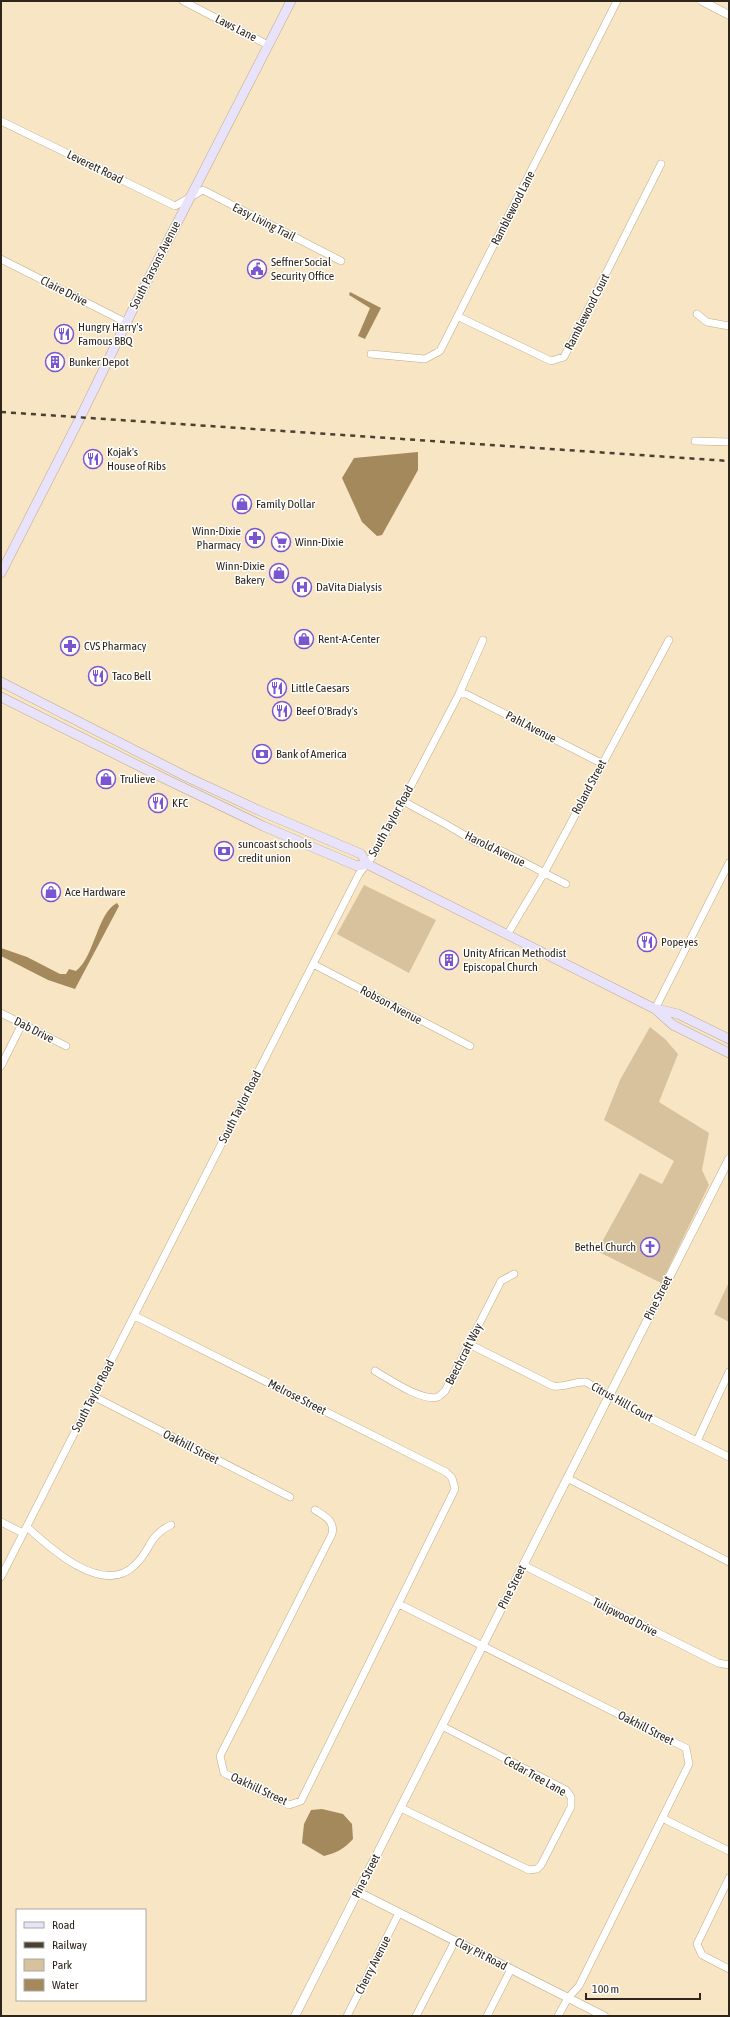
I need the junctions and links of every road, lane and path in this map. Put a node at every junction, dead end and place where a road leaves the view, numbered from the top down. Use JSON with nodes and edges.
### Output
{"nodes":[{"id":1,"x":183,"y":1,"type":"edge"},
{"id":2,"x":291,"y":1,"type":"edge"},
{"id":3,"x":618,"y":1,"type":"edge"},
{"id":4,"x":702,"y":1,"type":"edge"},
{"id":5,"x":729,"y":15,"type":"edge"},
{"id":6,"x":268,"y":45,"type":"junction"},
{"id":7,"x":1,"y":121,"type":"edge"},
{"id":8,"x":661,"y":164,"type":"dead end"},
{"id":9,"x":188,"y":200,"type":"junction"},
{"id":10,"x":1,"y":259,"type":"edge"},
{"id":11,"x":341,"y":261,"type":"dead end"},
{"id":12,"x":697,"y":314,"type":"dead end"},
{"id":13,"x":459,"y":317,"type":"junction"},
{"id":14,"x":127,"y":323,"type":"junction"},
{"id":15,"x":729,"y":326,"type":"edge"},
{"id":16,"x":371,"y":354,"type":"dead end"},
{"id":17,"x":695,"y":441,"type":"dead end"},
{"id":18,"x":729,"y":442,"type":"edge"},
{"id":19,"x":1,"y":573,"type":"edge"},
{"id":20,"x":483,"y":640,"type":"dead end"},
{"id":21,"x":669,"y":640,"type":"dead end"},
{"id":22,"x":1,"y":682,"type":"edge"},
{"id":23,"x":459,"y":694,"type":"junction"},
{"id":24,"x":1,"y":697,"type":"edge"},
{"id":25,"x":602,"y":763,"type":"junction"},
{"id":26,"x":402,"y":801,"type":"junction"},
{"id":27,"x":729,"y":863,"type":"edge"},
{"id":28,"x":367,"y":864,"type":"junction"},
{"id":29,"x":544,"y":873,"type":"junction"},
{"id":30,"x":566,"y":884,"type":"dead end"},
{"id":31,"x":507,"y":935,"type":"junction"},
{"id":32,"x":313,"y":964,"type":"junction"},
{"id":33,"x":655,"y":1009,"type":"junction"},
{"id":34,"x":1,"y":1013,"type":"edge"},
{"id":35,"x":22,"y":1024,"type":"junction"},
{"id":36,"x":729,"y":1039,"type":"edge"},
{"id":37,"x":66,"y":1046,"type":"dead end"},
{"id":38,"x":470,"y":1046,"type":"dead end"},
{"id":39,"x":729,"y":1053,"type":"edge"},
{"id":40,"x":1,"y":1066,"type":"edge"},
{"id":41,"x":729,"y":1159,"type":"edge"},
{"id":42,"x":514,"y":1274,"type":"dead end"},
{"id":43,"x":135,"y":1316,"type":"junction"},
{"id":44,"x":469,"y":1344,"type":"junction"},
{"id":45,"x":375,"y":1371,"type":"dead end"},
{"id":46,"x":729,"y":1372,"type":"edge"},
{"id":47,"x":93,"y":1396,"type":"junction"},
{"id":48,"x":608,"y":1396,"type":"junction"},
{"id":49,"x":697,"y":1441,"type":"junction"},
{"id":50,"x":729,"y":1457,"type":"edge"},
{"id":51,"x":567,"y":1478,"type":"junction"},
{"id":52,"x":454,"y":1483,"type":"joint"},
{"id":53,"x":290,"y":1497,"type":"dead end"},
{"id":54,"x":315,"y":1510,"type":"dead end"},
{"id":55,"x":1,"y":1522,"type":"edge"},
{"id":56,"x":171,"y":1525,"type":"dead end"},
{"id":57,"x":25,"y":1530,"type":"junction"},
{"id":58,"x":729,"y":1562,"type":"edge"},
{"id":59,"x":523,"y":1565,"type":"junction"},
{"id":60,"x":1,"y":1577,"type":"edge"},
{"id":61,"x":399,"y":1604,"type":"junction"},
{"id":62,"x":482,"y":1645,"type":"junction"},
{"id":63,"x":729,"y":1665,"type":"edge"},
{"id":64,"x":442,"y":1726,"type":"junction"},
{"id":65,"x":401,"y":1808,"type":"junction"},
{"id":66,"x":662,"y":1818,"type":"junction"},
{"id":67,"x":729,"y":1851,"type":"edge"},
{"id":68,"x":729,"y":1878,"type":"edge"},
{"id":69,"x":358,"y":1892,"type":"junction"},
{"id":70,"x":399,"y":1913,"type":"junction"},
{"id":71,"x":455,"y":1941,"type":"junction"},
{"id":72,"x":510,"y":1969,"type":"junction"},
{"id":73,"x":729,"y":1969,"type":"edge"},
{"id":74,"x":568,"y":1998,"type":"junction"},
{"id":75,"x":295,"y":2016,"type":"edge"},
{"id":76,"x":347,"y":2016,"type":"edge"},
{"id":77,"x":416,"y":2016,"type":"edge"},
{"id":78,"x":487,"y":2016,"type":"edge"},
{"id":79,"x":558,"y":2016,"type":"edge"},
{"id":80,"x":604,"y":2016,"type":"edge"}],
"edges":[{"from":1,"to":6,"type":"street","name":"Laws Lane"},
{"from":2,"to":6,"type":"main road","name":"South Parsons Avenue"},
{"from":3,"to":13,"type":"street","name":"Ramblewood Lane"},
{"from":4,"to":5,"type":"street"},
{"from":6,"to":9,"type":"main road","name":"South Parsons Avenue"},
{"from":7,"to":9,"type":"street","name":"Leverett Road"},
{"from":8,"to":13,"type":"street","name":"Ramblewood Court"},
{"from":9,"to":11,"type":"street","name":"Easy Living Trail"},
{"from":9,"to":14,"type":"main road","name":"South Parsons Avenue"},
{"from":10,"to":14,"type":"street","name":"Claire Drive"},
{"from":12,"to":15,"type":"street"},
{"from":13,"to":16,"type":"street","name":"Ramblewood Lane"},
{"from":14,"to":19,"type":"main road","name":"South Parsons Avenue"},
{"from":17,"to":18,"type":"street"},
{"from":20,"to":23,"type":"street","name":"South Taylor Road"},
{"from":21,"to":25,"type":"street","name":"Roland Street"},
{"from":22,"to":28,"type":"main road"},
{"from":23,"to":25,"type":"street","name":"Pahl Avenue"},
{"from":23,"to":26,"type":"street","name":"South Taylor Road"},
{"from":24,"to":28,"type":"main road"},
{"from":25,"to":29,"type":"street","name":"Roland Street"},
{"from":26,"to":28,"type":"street","name":"South Taylor Road"},
{"from":26,"to":29,"type":"street","name":"Harold Avenue"},
{"from":27,"to":33,"type":"street"},
{"from":28,"to":31,"type":"main road"},
{"from":28,"to":32,"type":"street","name":"South Taylor Road"},
{"from":29,"to":30,"type":"street","name":"Harold Avenue"},
{"from":29,"to":31,"type":"street","name":"Roland Street"},
{"from":31,"to":33,"type":"main road"},
{"from":32,"to":38,"type":"street","name":"Robson Avenue"},
{"from":32,"to":43,"type":"street","name":"South Taylor Road"},
{"from":33,"to":36,"type":"main road"},
{"from":33,"to":39,"type":"main road"},
{"from":34,"to":35,"type":"street","name":"Dab Drive"},
{"from":35,"to":37,"type":"street","name":"Dab Drive"},
{"from":35,"to":40,"type":"street"},
{"from":41,"to":48,"type":"street","name":"Pine Street"},
{"from":42,"to":44,"type":"street","name":"Beechcraft Way"},
{"from":43,"to":47,"type":"street","name":"South Taylor Road"},
{"from":43,"to":52,"type":"street","name":"Melrose Street"},
{"from":44,"to":45,"type":"street","name":"Beechcraft Way"},
{"from":44,"to":48,"type":"street","name":"Citrus Hill Court"},
{"from":46,"to":49,"type":"street"},
{"from":47,"to":53,"type":"street","name":"Oakhill Street"},
{"from":47,"to":57,"type":"street","name":"South Taylor Road"},
{"from":48,"to":49,"type":"street","name":"Citrus Hill Court"},
{"from":48,"to":51,"type":"street","name":"Pine Street"},
{"from":49,"to":50,"type":"street","name":"Citrus Hill Court"},
{"from":51,"to":58,"type":"street"},
{"from":51,"to":59,"type":"street","name":"Pine Street"},
{"from":52,"to":61,"type":"street","name":"Oakhill Street"},
{"from":54,"to":61,"type":"street","name":"Oakhill Street"},
{"from":55,"to":57,"type":"street"},
{"from":56,"to":57,"type":"street"},
{"from":57,"to":60,"type":"street","name":"South Taylor Road"},
{"from":59,"to":62,"type":"street","name":"Pine Street"},
{"from":59,"to":63,"type":"street","name":"Tulipwood Drive"},
{"from":61,"to":62,"type":"street","name":"Oakhill Street"},
{"from":62,"to":64,"type":"street","name":"Pine Street"},
{"from":62,"to":66,"type":"street","name":"Oakhill Street"},
{"from":64,"to":65,"type":"street","name":"Pine Street"},
{"from":64,"to":65,"type":"street","name":"Cedar Tree Lane"},
{"from":65,"to":69,"type":"street","name":"Pine Street"},
{"from":66,"to":67,"type":"street"},
{"from":66,"to":74,"type":"street","name":"Oakhill Street"},
{"from":68,"to":73,"type":"street"},
{"from":69,"to":70,"type":"street","name":"Clay Pit Road"},
{"from":69,"to":75,"type":"street","name":"Pine Street"},
{"from":70,"to":71,"type":"street","name":"Clay Pit Road"},
{"from":70,"to":76,"type":"street","name":"Cherry Avenue"},
{"from":71,"to":72,"type":"street","name":"Clay Pit Road"},
{"from":71,"to":77,"type":"street"},
{"from":72,"to":74,"type":"street","name":"Clay Pit Road"},
{"from":72,"to":78,"type":"street"},
{"from":74,"to":79,"type":"street","name":"Oakhill Street"},
{"from":74,"to":80,"type":"street","name":"Clay Pit Road"}]}
